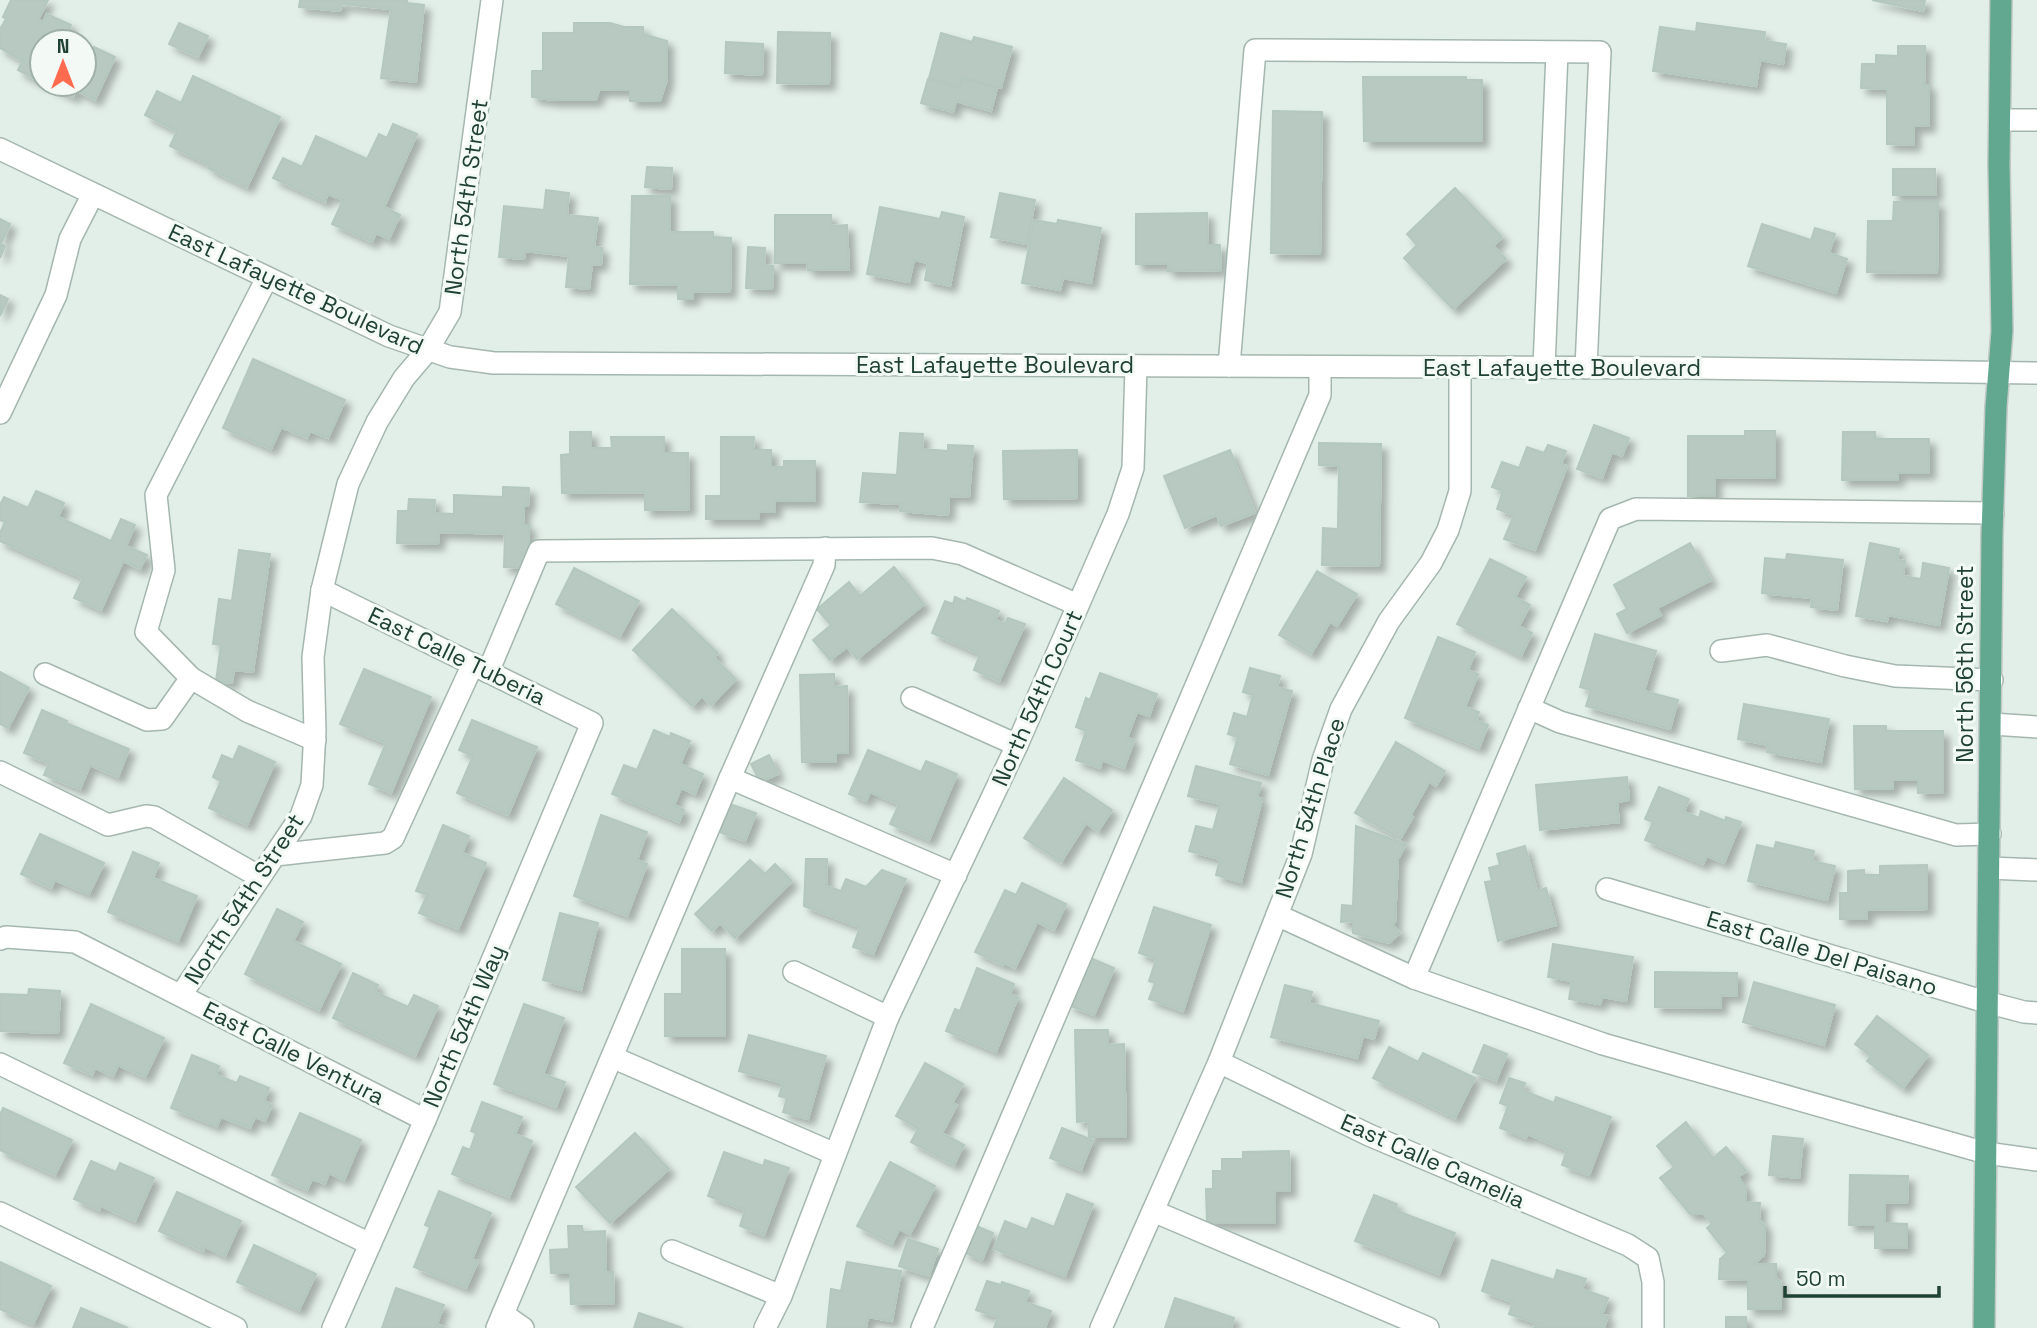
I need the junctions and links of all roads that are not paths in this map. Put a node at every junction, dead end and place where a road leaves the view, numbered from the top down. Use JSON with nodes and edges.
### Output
{"nodes":[{"id":1,"x":492,"y":0,"type":"edge"},
{"id":2,"x":2001,"y":0,"type":"edge"},
{"id":3,"x":1557,"y":52,"type":"junction"},
{"id":4,"x":2000,"y":120,"type":"junction"},
{"id":5,"x":2037,"y":120,"type":"edge"},
{"id":6,"x":0,"y":149,"type":"edge"},
{"id":7,"x":93,"y":194,"type":"junction"},
{"id":8,"x":267,"y":278,"type":"junction"},
{"id":9,"x":427,"y":351,"type":"junction"},
{"id":10,"x":1136,"y":366,"type":"junction"},
{"id":11,"x":1229,"y":366,"type":"junction"},
{"id":12,"x":1320,"y":367,"type":"junction"},
{"id":13,"x":1460,"y":368,"type":"junction"},
{"id":14,"x":1544,"y":368,"type":"junction"},
{"id":15,"x":1586,"y":368,"type":"junction"},
{"id":16,"x":2037,"y":373,"type":"edge"},
{"id":17,"x":1998,"y":374,"type":"junction"},
{"id":18,"x":0,"y":414,"type":"edge"},
{"id":19,"x":1993,"y":513,"type":"junction"},
{"id":20,"x":825,"y":548,"type":"junction"},
{"id":21,"x":322,"y":590,"type":"junction"},
{"id":22,"x":1078,"y":605,"type":"junction"},
{"id":23,"x":1721,"y":651,"type":"dead end"},
{"id":24,"x":481,"y":668,"type":"junction"},
{"id":25,"x":45,"y":674,"type":"dead end"},
{"id":26,"x":191,"y":678,"type":"junction"},
{"id":27,"x":1992,"y":680,"type":"junction"},
{"id":28,"x":912,"y":698,"type":"dead end"},
{"id":29,"x":1529,"y":708,"type":"junction"},
{"id":30,"x":592,"y":723,"type":"joint"},
{"id":31,"x":1992,"y":724,"type":"junction"},
{"id":32,"x":2037,"y":727,"type":"edge"},
{"id":33,"x":315,"y":740,"type":"junction"},
{"id":34,"x":1017,"y":745,"type":"junction"},
{"id":35,"x":0,"y":772,"type":"edge"},
{"id":36,"x":730,"y":778,"type":"junction"},
{"id":37,"x":1990,"y":834,"type":"junction"},
{"id":38,"x":275,"y":855,"type":"junction"},
{"id":39,"x":1989,"y":868,"type":"junction"},
{"id":40,"x":2037,"y":870,"type":"edge"},
{"id":41,"x":956,"y":875,"type":"junction"},
{"id":42,"x":260,"y":877,"type":"junction"},
{"id":43,"x":1607,"y":889,"type":"dead end"},
{"id":44,"x":1277,"y":915,"type":"junction"},
{"id":45,"x":3,"y":938,"type":"edge"},
{"id":46,"x":794,"y":972,"type":"dead end"},
{"id":47,"x":1414,"y":978,"type":"junction"},
{"id":48,"x":181,"y":995,"type":"junction"},
{"id":49,"x":1986,"y":1002,"type":"junction"},
{"id":50,"x":2037,"y":1013,"type":"edge"},
{"id":51,"x":888,"y":1017,"type":"junction"},
{"id":52,"x":612,"y":1057,"type":"junction"},
{"id":53,"x":1219,"y":1062,"type":"junction"},
{"id":54,"x":0,"y":1064,"type":"edge"},
{"id":55,"x":425,"y":1120,"type":"junction"},
{"id":56,"x":1986,"y":1153,"type":"junction"},
{"id":57,"x":835,"y":1154,"type":"junction"},
{"id":58,"x":2037,"y":1160,"type":"edge"},
{"id":59,"x":1153,"y":1211,"type":"junction"},
{"id":60,"x":0,"y":1213,"type":"edge"},
{"id":61,"x":370,"y":1244,"type":"junction"},
{"id":62,"x":672,"y":1251,"type":"dead end"},
{"id":63,"x":781,"y":1296,"type":"junction"},
{"id":64,"x":500,"y":1321,"type":"edge"},
{"id":65,"x":236,"y":1328,"type":"edge"},
{"id":66,"x":333,"y":1328,"type":"edge"},
{"id":67,"x":523,"y":1328,"type":"edge"},
{"id":68,"x":765,"y":1328,"type":"edge"},
{"id":69,"x":922,"y":1328,"type":"edge"},
{"id":70,"x":1101,"y":1328,"type":"edge"},
{"id":71,"x":1428,"y":1328,"type":"edge"},
{"id":72,"x":1653,"y":1328,"type":"edge"},
{"id":73,"x":1984,"y":1328,"type":"edge"}],
"edges":[{"from":1,"to":9,"type":"street","name":"North 54th Street"},
{"from":2,"to":4,"type":"main road","name":"North 56th Street"},
{"from":3,"to":11,"type":"street"},
{"from":3,"to":14,"type":"street"},
{"from":3,"to":15,"type":"street"},
{"from":4,"to":5,"type":"street"},
{"from":4,"to":17,"type":"main road","name":"North 56th Street"},
{"from":6,"to":7,"type":"street","name":"East Lafayette Boulevard"},
{"from":7,"to":8,"type":"street","name":"East Lafayette Boulevard"},
{"from":7,"to":18,"type":"street"},
{"from":8,"to":9,"type":"street","name":"East Lafayette Boulevard"},
{"from":8,"to":26,"type":"street"},
{"from":9,"to":10,"type":"street","name":"East Lafayette Boulevard"},
{"from":9,"to":21,"type":"street","name":"North 54th Street"},
{"from":10,"to":11,"type":"street","name":"East Lafayette Boulevard"},
{"from":10,"to":22,"type":"street","name":"North 54th Court"},
{"from":11,"to":12,"type":"street","name":"East Lafayette Boulevard"},
{"from":12,"to":13,"type":"street","name":"East Lafayette Boulevard"},
{"from":12,"to":69,"type":"street"},
{"from":13,"to":14,"type":"street","name":"East Lafayette Boulevard"},
{"from":13,"to":44,"type":"street","name":"North 54th Place"},
{"from":14,"to":15,"type":"street","name":"East Lafayette Boulevard"},
{"from":15,"to":17,"type":"street","name":"East Lafayette Boulevard"},
{"from":16,"to":17,"type":"street","name":"East Lafayette Boulevard"},
{"from":17,"to":19,"type":"main road","name":"North 56th Street"},
{"from":19,"to":27,"type":"main road","name":"North 56th Street"},
{"from":19,"to":29,"type":"street"},
{"from":20,"to":22,"type":"street"},
{"from":20,"to":24,"type":"street"},
{"from":20,"to":36,"type":"street"},
{"from":21,"to":24,"type":"street","name":"East Calle Tuberia"},
{"from":21,"to":33,"type":"street","name":"North 54th Street"},
{"from":22,"to":34,"type":"street","name":"North 54th Court"},
{"from":23,"to":27,"type":"street"},
{"from":24,"to":30,"type":"street","name":"East Calle Tuberia"},
{"from":24,"to":38,"type":"street"},
{"from":25,"to":26,"type":"street"},
{"from":26,"to":33,"type":"street"},
{"from":27,"to":31,"type":"main road","name":"North 56th Street"},
{"from":28,"to":34,"type":"street"},
{"from":29,"to":37,"type":"street"},
{"from":29,"to":47,"type":"street"},
{"from":30,"to":55,"type":"street","name":"North 54th Way"},
{"from":31,"to":32,"type":"street"},
{"from":31,"to":37,"type":"main road","name":"North 56th Street"},
{"from":33,"to":38,"type":"street","name":"North 54th Street"},
{"from":34,"to":41,"type":"street","name":"North 54th Court"},
{"from":35,"to":42,"type":"street"},
{"from":36,"to":41,"type":"street"},
{"from":36,"to":52,"type":"street"},
{"from":37,"to":39,"type":"main road","name":"North 56th Street"},
{"from":38,"to":42,"type":"street","name":"North 54th Street"},
{"from":39,"to":40,"type":"street"},
{"from":39,"to":49,"type":"main road","name":"North 56th Street"},
{"from":41,"to":51,"type":"street","name":"North 54th Court"},
{"from":42,"to":48,"type":"street","name":"North 54th Street"},
{"from":43,"to":49,"type":"street","name":"East Calle Del Paisano"},
{"from":44,"to":47,"type":"street"},
{"from":44,"to":53,"type":"street","name":"North 54th Place"},
{"from":45,"to":48,"type":"street","name":"East Calle Ventura"},
{"from":46,"to":51,"type":"street"},
{"from":47,"to":56,"type":"street"},
{"from":48,"to":55,"type":"street","name":"East Calle Ventura"},
{"from":49,"to":50,"type":"street","name":"East Calle Del Paisano"},
{"from":49,"to":56,"type":"main road","name":"North 56th Street"},
{"from":51,"to":57,"type":"street","name":"North 54th Court"},
{"from":52,"to":57,"type":"street"},
{"from":52,"to":64,"type":"street"},
{"from":53,"to":59,"type":"street","name":"North 54th Place"},
{"from":53,"to":72,"type":"street","name":"East Calle Camelia"},
{"from":54,"to":61,"type":"street"},
{"from":55,"to":61,"type":"street","name":"North 54th Way"},
{"from":56,"to":58,"type":"street"},
{"from":56,"to":73,"type":"main road","name":"North 56th Street"},
{"from":57,"to":63,"type":"street","name":"North 54th Court"},
{"from":59,"to":70,"type":"street","name":"North 54th Place"},
{"from":59,"to":71,"type":"street"},
{"from":60,"to":65,"type":"street"},
{"from":61,"to":66,"type":"street","name":"North 54th Way"},
{"from":62,"to":63,"type":"street"},
{"from":63,"to":68,"type":"street","name":"North 54th Court"},
{"from":64,"to":67,"type":"street"}]}
